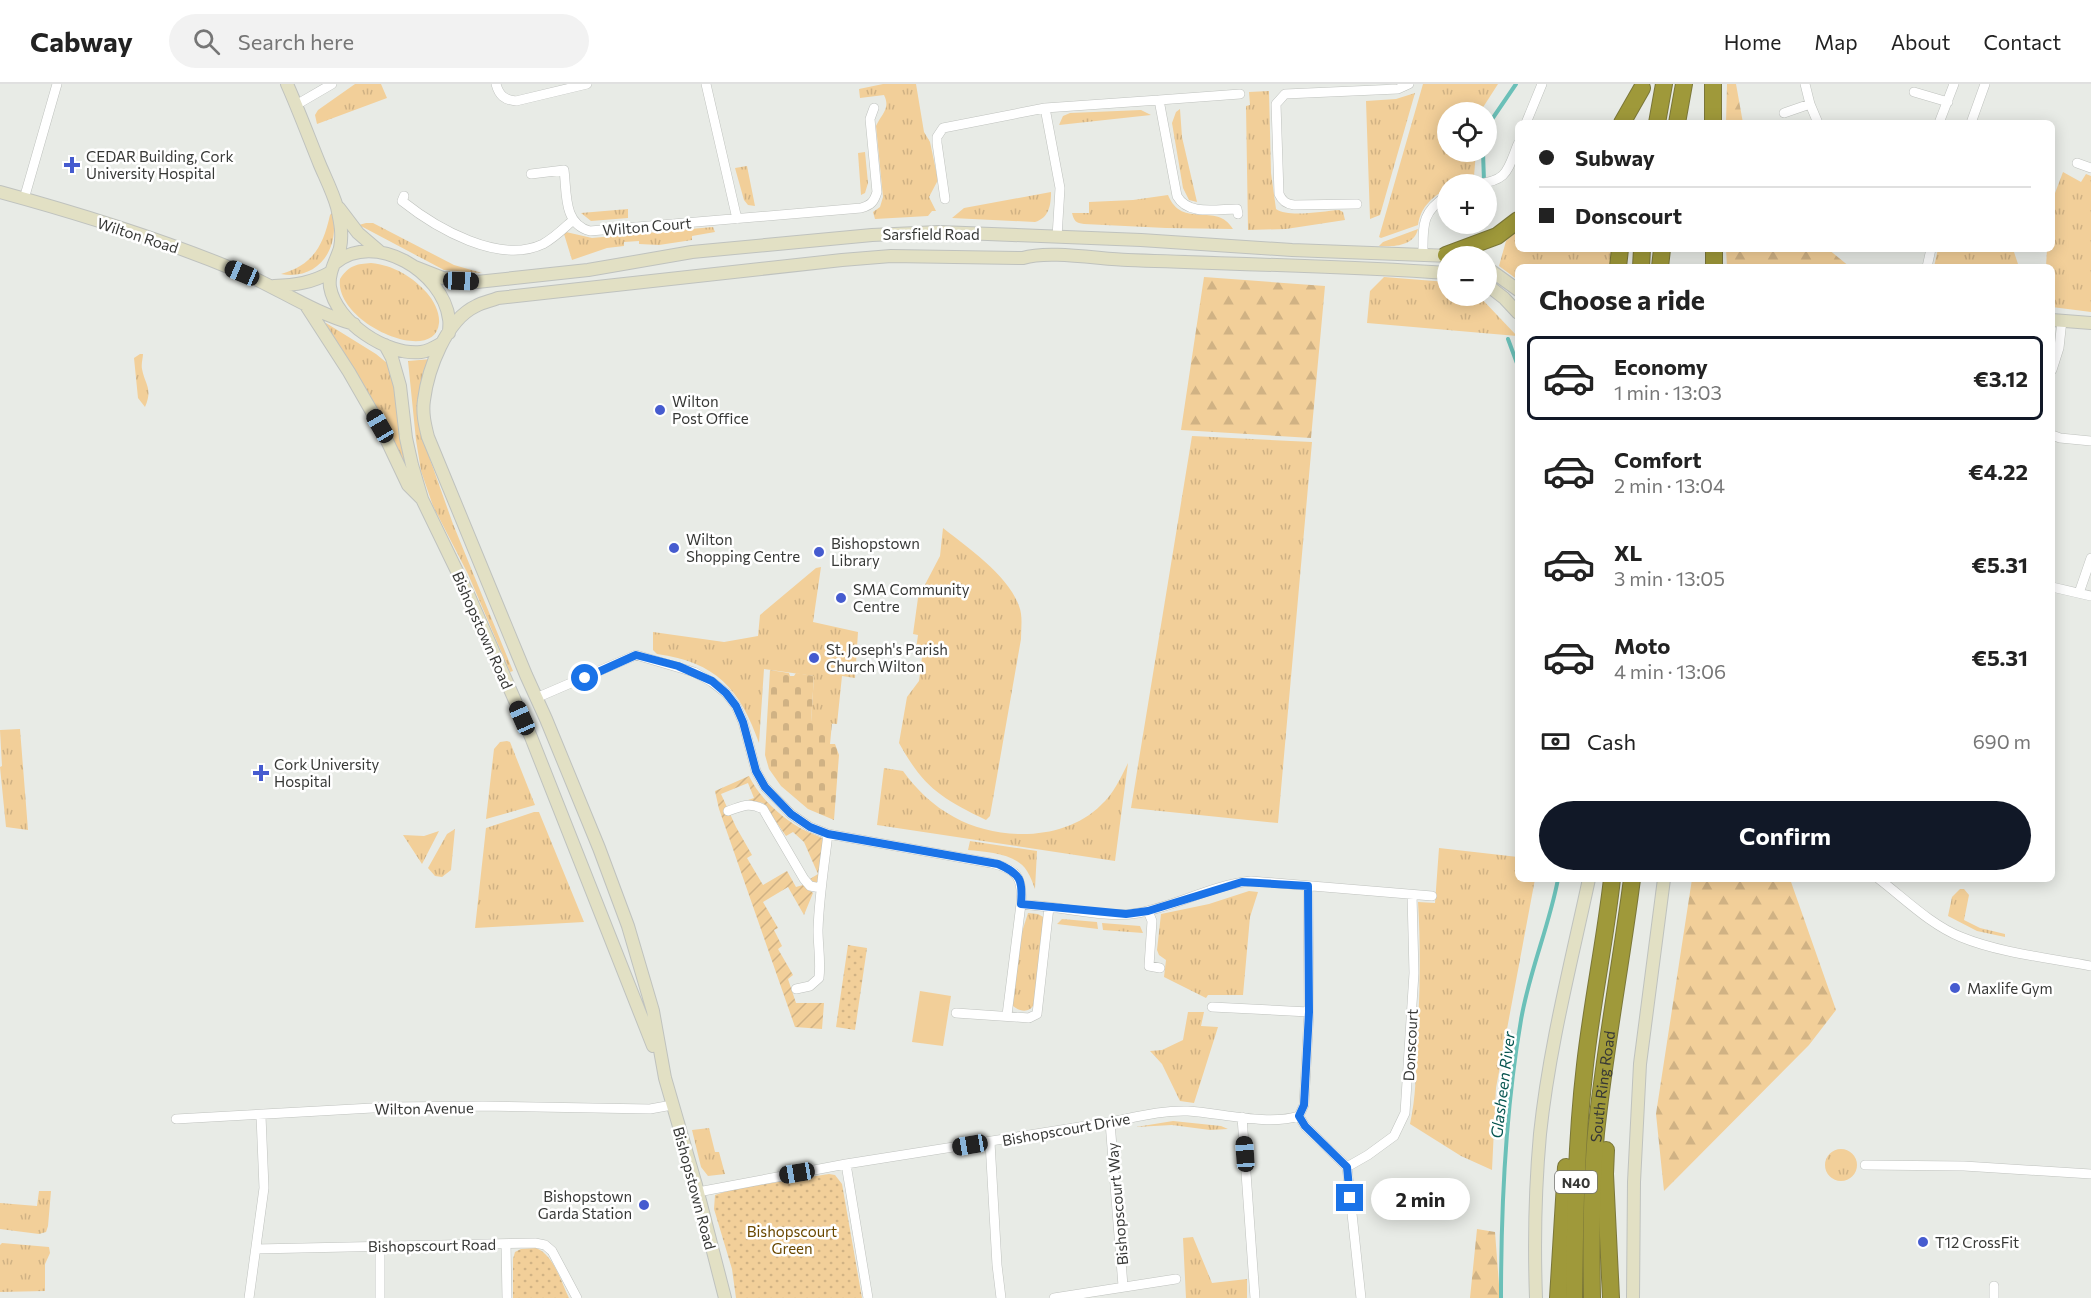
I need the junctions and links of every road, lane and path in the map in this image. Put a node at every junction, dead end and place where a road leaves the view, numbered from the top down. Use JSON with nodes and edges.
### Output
{"nodes":[{"id":1,"x":57,"y":84,"type":"edge"},
{"id":2,"x":287,"y":84,"type":"edge"},
{"id":3,"x":332,"y":84,"type":"edge"},
{"id":4,"x":496,"y":84,"type":"edge"},
{"id":5,"x":587,"y":84,"type":"edge"},
{"id":6,"x":706,"y":84,"type":"edge"},
{"id":7,"x":1409,"y":84,"type":"edge"},
{"id":8,"x":1542,"y":84,"type":"edge"},
{"id":9,"x":1664,"y":84,"type":"edge"},
{"id":10,"x":1684,"y":84,"type":"edge"},
{"id":11,"x":1713,"y":84,"type":"edge"},
{"id":12,"x":1805,"y":84,"type":"edge"},
{"id":13,"x":1954,"y":84,"type":"edge"},
{"id":14,"x":1985,"y":84,"type":"edge"},
{"id":15,"x":1643,"y":86,"type":"edge"},
{"id":16,"x":1914,"y":92,"type":"dead end"},
{"id":17,"x":1240,"y":94,"type":"dead end"},
{"id":18,"x":1159,"y":100,"type":"junction"},
{"id":19,"x":1948,"y":102,"type":"junction"},
{"id":20,"x":1810,"y":104,"type":"junction"},
{"id":21,"x":296,"y":105,"type":"junction"},
{"id":22,"x":874,"y":108,"type":"dead end"},
{"id":23,"x":1045,"y":108,"type":"junction"},
{"id":24,"x":1784,"y":112,"type":"dead end"},
{"id":25,"x":1527,"y":120,"type":"edge"},
{"id":26,"x":1624,"y":120,"type":"edge"},
{"id":27,"x":1637,"y":120,"type":"edge"},
{"id":28,"x":1658,"y":120,"type":"edge"},
{"id":29,"x":1678,"y":120,"type":"edge"},
{"id":30,"x":1713,"y":120,"type":"edge"},
{"id":31,"x":1817,"y":120,"type":"edge"},
{"id":32,"x":1940,"y":120,"type":"edge"},
{"id":33,"x":1972,"y":120,"type":"edge"},
{"id":34,"x":1515,"y":151,"type":"edge"},
{"id":35,"x":2077,"y":163,"type":"dead end"},
{"id":36,"x":2091,"y":168,"type":"edge"},
{"id":37,"x":531,"y":174,"type":"dead end"},
{"id":38,"x":1497,"y":180,"type":"edge"},
{"id":39,"x":0,"y":192,"type":"edge"},
{"id":40,"x":404,"y":196,"type":"dead end"},
{"id":41,"x":24,"y":199,"type":"junction"},
{"id":42,"x":945,"y":199,"type":"dead end"},
{"id":43,"x":1437,"y":203,"type":"edge"},
{"id":44,"x":1357,"y":204,"type":"dead end"},
{"id":45,"x":336,"y":205,"type":"junction"},
{"id":46,"x":1238,"y":214,"type":"dead end"},
{"id":47,"x":737,"y":219,"type":"junction"},
{"id":48,"x":572,"y":221,"type":"junction"},
{"id":49,"x":1515,"y":222,"type":"edge"},
{"id":50,"x":1057,"y":237,"type":"junction"},
{"id":51,"x":1473,"y":246,"type":"edge"},
{"id":52,"x":379,"y":251,"type":"junction"},
{"id":53,"x":1423,"y":255,"type":"junction"},
{"id":54,"x":1437,"y":256,"type":"edge"},
{"id":55,"x":416,"y":267,"type":"junction"},
{"id":56,"x":333,"y":268,"type":"junction"},
{"id":57,"x":1437,"y":272,"type":"edge"},
{"id":58,"x":1497,"y":275,"type":"edge"},
{"id":59,"x":272,"y":286,"type":"junction"},
{"id":60,"x":1515,"y":288,"type":"edge"},
{"id":61,"x":1497,"y":293,"type":"edge"},
{"id":62,"x":305,"y":304,"type":"junction"},
{"id":63,"x":1515,"y":310,"type":"edge"},
{"id":64,"x":2057,"y":320,"type":"edge"},
{"id":65,"x":2091,"y":322,"type":"edge"},
{"id":66,"x":354,"y":324,"type":"junction"},
{"id":67,"x":445,"y":338,"type":"junction"},
{"id":68,"x":384,"y":345,"type":"junction"},
{"id":69,"x":2055,"y":361,"type":"edge"},
{"id":70,"x":2055,"y":436,"type":"edge"},
{"id":71,"x":2091,"y":441,"type":"edge"},
{"id":72,"x":422,"y":499,"type":"junction"},
{"id":73,"x":2091,"y":558,"type":"edge"},
{"id":74,"x":2055,"y":588,"type":"edge"},
{"id":75,"x":2079,"y":593,"type":"junction"},
{"id":76,"x":2091,"y":596,"type":"edge"},
{"id":77,"x":536,"y":698,"type":"junction"},
{"id":78,"x":728,"y":811,"type":"dead end"},
{"id":79,"x":828,"y":834,"type":"junction"},
{"id":80,"x":1588,"y":882,"type":"edge"},
{"id":81,"x":1612,"y":882,"type":"edge"},
{"id":82,"x":1632,"y":882,"type":"edge"},
{"id":83,"x":1664,"y":882,"type":"edge"},
{"id":84,"x":1883,"y":882,"type":"edge"},
{"id":85,"x":1308,"y":886,"type":"junction"},
{"id":86,"x":821,"y":888,"type":"junction"},
{"id":87,"x":1412,"y":895,"type":"junction"},
{"id":88,"x":1432,"y":896,"type":"dead end"},
{"id":89,"x":1021,"y":904,"type":"junction"},
{"id":90,"x":1049,"y":907,"type":"junction"},
{"id":91,"x":1148,"y":911,"type":"junction"},
{"id":92,"x":2091,"y":966,"type":"edge"},
{"id":93,"x":1160,"y":968,"type":"dead end"},
{"id":94,"x":796,"y":989,"type":"dead end"},
{"id":95,"x":1212,"y":1007,"type":"dead end"},
{"id":96,"x":956,"y":1012,"type":"dead end"},
{"id":97,"x":1309,"y":1012,"type":"junction"},
{"id":98,"x":1007,"y":1015,"type":"junction"},
{"id":99,"x":1608,"y":1032,"type":"junction"},
{"id":100,"x":1585,"y":1066,"type":"junction"},
{"id":101,"x":665,"y":1078,"type":"junction"},
{"id":102,"x":672,"y":1105,"type":"junction"},
{"id":103,"x":261,"y":1116,"type":"junction"},
{"id":104,"x":1299,"y":1116,"type":"junction"},
{"id":105,"x":1242,"y":1117,"type":"junction"},
{"id":106,"x":176,"y":1119,"type":"dead end"},
{"id":107,"x":1110,"y":1122,"type":"junction"},
{"id":108,"x":990,"y":1142,"type":"junction"},
{"id":109,"x":846,"y":1164,"type":"junction"},
{"id":110,"x":1865,"y":1165,"type":"dead end"},
{"id":111,"x":1347,"y":1167,"type":"junction"},
{"id":112,"x":2091,"y":1174,"type":"edge"},
{"id":113,"x":698,"y":1192,"type":"junction"},
{"id":114,"x":506,"y":1244,"type":"junction"},
{"id":115,"x":380,"y":1246,"type":"junction"},
{"id":116,"x":256,"y":1249,"type":"junction"},
{"id":117,"x":1176,"y":1279,"type":"dead end"},
{"id":118,"x":1123,"y":1286,"type":"junction"},
{"id":119,"x":1994,"y":1286,"type":"dead end"},
{"id":120,"x":249,"y":1298,"type":"edge"},
{"id":121,"x":380,"y":1298,"type":"edge"},
{"id":122,"x":507,"y":1298,"type":"edge"},
{"id":123,"x":577,"y":1298,"type":"edge"},
{"id":124,"x":725,"y":1298,"type":"edge"},
{"id":125,"x":868,"y":1298,"type":"edge"},
{"id":126,"x":1001,"y":1298,"type":"edge"},
{"id":127,"x":1054,"y":1298,"type":"edge"},
{"id":128,"x":1255,"y":1298,"type":"edge"},
{"id":129,"x":1361,"y":1298,"type":"edge"},
{"id":130,"x":1536,"y":1298,"type":"edge"},
{"id":131,"x":1558,"y":1298,"type":"edge"},
{"id":132,"x":1574,"y":1298,"type":"edge"},
{"id":133,"x":1592,"y":1298,"type":"edge"},
{"id":134,"x":1611,"y":1298,"type":"edge"},
{"id":135,"x":1633,"y":1298,"type":"edge"},
{"id":136,"x":1994,"y":1298,"type":"edge"}],
"edges":[{"from":1,"to":41,"type":"street"},
{"from":2,"to":21,"type":"main road"},
{"from":3,"to":21,"type":"street"},
{"from":4,"to":5,"type":"street"},
{"from":6,"to":47,"type":"street"},
{"from":7,"to":44,"type":"street"},
{"from":8,"to":25,"type":"street"},
{"from":9,"to":28,"type":"highway"},
{"from":10,"to":29,"type":"highway"},
{"from":11,"to":30,"type":"highway"},
{"from":12,"to":20,"type":"street"},
{"from":13,"to":19,"type":"street"},
{"from":14,"to":33,"type":"street"},
{"from":15,"to":26,"type":"highway"},
{"from":15,"to":27,"type":"highway"},
{"from":16,"to":19,"type":"street"},
{"from":17,"to":18,"type":"street"},
{"from":18,"to":23,"type":"street"},
{"from":18,"to":46,"type":"street"},
{"from":19,"to":32,"type":"street"},
{"from":20,"to":24,"type":"street"},
{"from":20,"to":31,"type":"street"},
{"from":21,"to":45,"type":"main road"},
{"from":22,"to":47,"type":"street","name":"Wilton Court"},
{"from":23,"to":42,"type":"street"},
{"from":23,"to":50,"type":"street"},
{"from":34,"to":38,"type":"street"},
{"from":35,"to":36,"type":"street"},
{"from":37,"to":48,"type":"street"},
{"from":39,"to":41,"type":"main road","name":"Wilton Road"},
{"from":40,"to":48,"type":"street"},
{"from":41,"to":59,"type":"main road","name":"Wilton Road"},
{"from":43,"to":53,"type":"street"},
{"from":45,"to":52,"type":"main road"},
{"from":45,"to":56,"type":"main road"},
{"from":47,"to":48,"type":"street","name":"Wilton Court"},
{"from":49,"to":51,"type":"highway"},
{"from":50,"to":53,"type":"main road","name":"Sarsfield Road"},
{"from":50,"to":55,"type":"main road","name":"Sarsfield Road"},
{"from":52,"to":55,"type":"main road"},
{"from":52,"to":56,"type":"main road"},
{"from":53,"to":54,"type":"main road","name":"Sarsfield Road"},
{"from":55,"to":67,"type":"main road"},
{"from":56,"to":59,"type":"main road","name":"Wilton Road"},
{"from":56,"to":66,"type":"main road"},
{"from":57,"to":67,"type":"main road","name":"Sarsfield Road"},
{"from":58,"to":60,"type":"main road"},
{"from":59,"to":62,"type":"main road","name":"Wilton Road"},
{"from":61,"to":63,"type":"main road"},
{"from":62,"to":66,"type":"main road","name":"Wilton Road"},
{"from":62,"to":72,"type":"main road"},
{"from":64,"to":65,"type":"main road"},
{"from":64,"to":69,"type":"street"},
{"from":66,"to":68,"type":"main road"},
{"from":67,"to":68,"type":"main road"},
{"from":67,"to":77,"type":"main road","name":"Bishopstown Road"},
{"from":68,"to":72,"type":"main road","name":"Bishopstown Road"},
{"from":70,"to":71,"type":"street"},
{"from":72,"to":101,"type":"main road","name":"Bishopstown Road"},
{"from":73,"to":75,"type":"street"},
{"from":74,"to":75,"type":"street"},
{"from":75,"to":76,"type":"street"},
{"from":77,"to":79,"type":"street"},
{"from":77,"to":101,"type":"main road","name":"Bishopstown Road"},
{"from":78,"to":86,"type":"street"},
{"from":79,"to":86,"type":"street"},
{"from":79,"to":89,"type":"street"},
{"from":80,"to":130,"type":"main road"},
{"from":81,"to":100,"type":"highway","name":"South Ring Road","number":"N40"},
{"from":82,"to":99,"type":"highway","name":"South Ring Road","number":"N40"},
{"from":83,"to":135,"type":"main road"},
{"from":84,"to":92,"type":"street"},
{"from":85,"to":87,"type":"street"},
{"from":85,"to":91,"type":"street"},
{"from":85,"to":97,"type":"street"},
{"from":86,"to":94,"type":"street"},
{"from":87,"to":88,"type":"street"},
{"from":87,"to":111,"type":"street","name":"Donscourt"},
{"from":89,"to":90,"type":"street"},
{"from":89,"to":98,"type":"street"},
{"from":90,"to":91,"type":"street"},
{"from":90,"to":98,"type":"street"},
{"from":91,"to":93,"type":"street"},
{"from":95,"to":97,"type":"street"},
{"from":96,"to":98,"type":"street"},
{"from":97,"to":104,"type":"street"},
{"from":99,"to":133,"type":"highway","name":"South Ring Road","number":"N40"},
{"from":99,"to":134,"type":"highway"},
{"from":100,"to":131,"type":"highway"},
{"from":100,"to":132,"type":"highway","name":"South Ring Road","number":"N40"},
{"from":101,"to":102,"type":"main road","name":"Bishopstown Road"},
{"from":102,"to":103,"type":"street","name":"Wilton Avenue"},
{"from":102,"to":113,"type":"main road","name":"Bishopstown Road"},
{"from":103,"to":106,"type":"street","name":"Wilton Avenue"},
{"from":103,"to":116,"type":"street"},
{"from":104,"to":105,"type":"street"},
{"from":104,"to":111,"type":"street"},
{"from":105,"to":107,"type":"street","name":"Bishopscourt Drive"},
{"from":105,"to":128,"type":"street"},
{"from":107,"to":108,"type":"street","name":"Bishopscourt Drive"},
{"from":107,"to":118,"type":"street","name":"Bishopscourt Way"},
{"from":108,"to":109,"type":"street","name":"Bishopscourt Drive"},
{"from":108,"to":126,"type":"street"},
{"from":109,"to":113,"type":"street","name":"Bishopscourt Drive"},
{"from":109,"to":125,"type":"street"},
{"from":110,"to":112,"type":"street"},
{"from":111,"to":129,"type":"street"},
{"from":113,"to":124,"type":"main road","name":"Bishopstown Road"},
{"from":114,"to":115,"type":"street","name":"Bishopscourt Road"},
{"from":114,"to":122,"type":"street"},
{"from":114,"to":123,"type":"street","name":"Bishopscourt Road"},
{"from":115,"to":116,"type":"street","name":"Bishopscourt Road"},
{"from":115,"to":121,"type":"street"},
{"from":116,"to":120,"type":"street"},
{"from":117,"to":118,"type":"street"},
{"from":118,"to":127,"type":"street"},
{"from":119,"to":136,"type":"street"}]}
